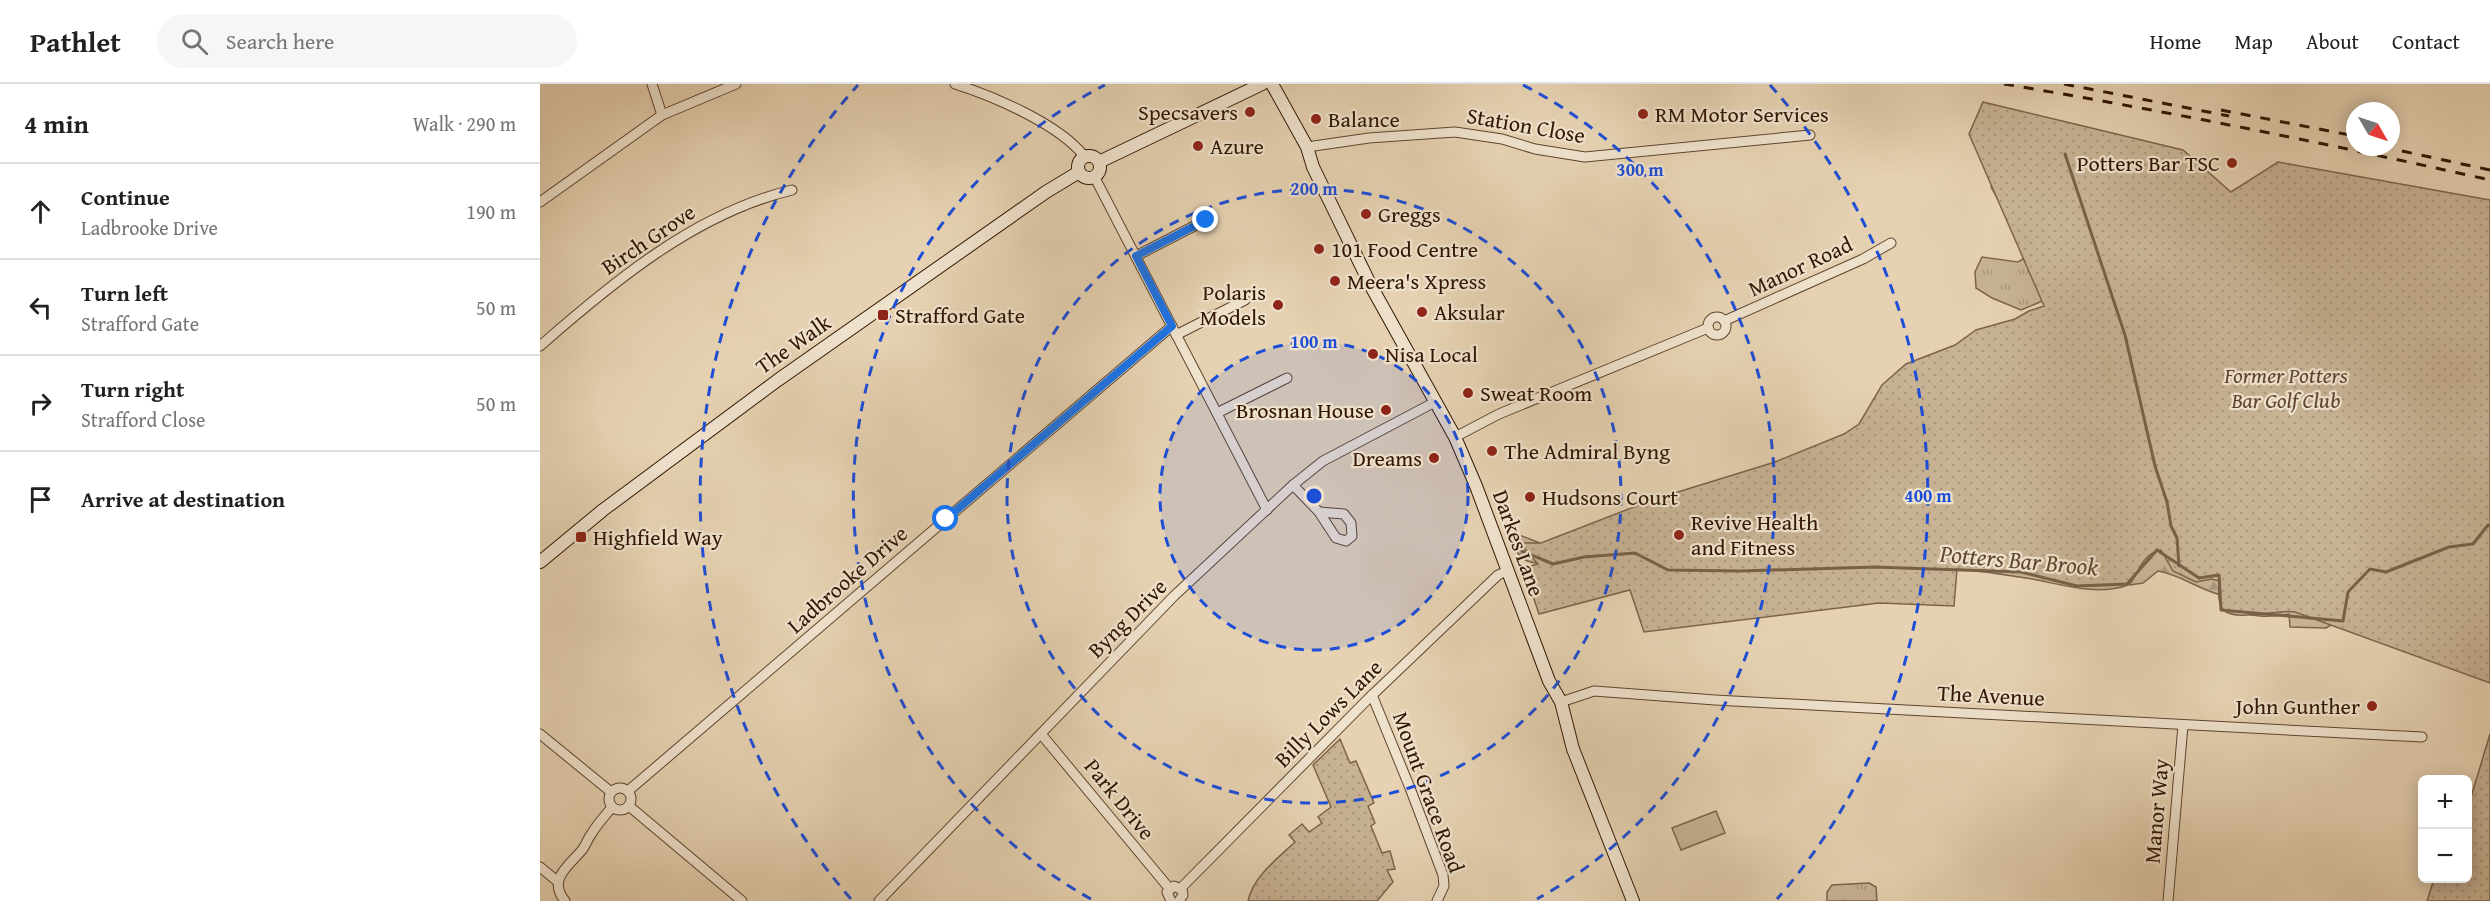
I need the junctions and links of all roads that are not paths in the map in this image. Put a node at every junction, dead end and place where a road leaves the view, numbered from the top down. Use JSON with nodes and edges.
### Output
{"nodes":[{"id":1,"x":652,"y":84,"type":"edge"},
{"id":2,"x":736,"y":84,"type":"edge"},
{"id":3,"x":955,"y":84,"type":"edge"},
{"id":4,"x":1262,"y":84,"type":"edge"},
{"id":5,"x":1272,"y":84,"type":"edge"},
{"id":6,"x":662,"y":115,"type":"junction"},
{"id":7,"x":1810,"y":135,"type":"dead end"},
{"id":8,"x":1307,"y":147,"type":"junction"},
{"id":9,"x":1084,"y":156,"type":"junction"},
{"id":10,"x":1099,"y":162,"type":"junction"},
{"id":11,"x":1079,"y":172,"type":"junction"},
{"id":12,"x":1094,"y":176,"type":"junction"},
{"id":13,"x":792,"y":190,"type":"dead end"},
{"id":14,"x":540,"y":202,"type":"edge"},
{"id":15,"x":1206,"y":220,"type":"dead end"},
{"id":16,"x":1891,"y":243,"type":"dead end"},
{"id":17,"x":1136,"y":256,"type":"junction"},
{"id":18,"x":1245,"y":300,"type":"dead end"},
{"id":19,"x":1172,"y":326,"type":"junction"},
{"id":20,"x":1176,"y":335,"type":"junction"},
{"id":21,"x":540,"y":345,"type":"edge"},
{"id":22,"x":1287,"y":378,"type":"dead end"},
{"id":23,"x":1435,"y":402,"type":"junction"},
{"id":24,"x":1217,"y":413,"type":"junction"},
{"id":25,"x":1455,"y":437,"type":"junction"},
{"id":26,"x":1293,"y":484,"type":"junction"},
{"id":27,"x":1267,"y":510,"type":"junction"},
{"id":28,"x":1319,"y":512,"type":"dead end"},
{"id":29,"x":540,"y":562,"type":"edge"},
{"id":30,"x":1507,"y":571,"type":"junction"},
{"id":31,"x":1372,"y":695,"type":"junction"},
{"id":32,"x":1560,"y":702,"type":"junction"},
{"id":33,"x":2183,"y":725,"type":"junction"},
{"id":34,"x":540,"y":734,"type":"edge"},
{"id":35,"x":1041,"y":734,"type":"junction"},
{"id":36,"x":2422,"y":737,"type":"dead end"},
{"id":37,"x":628,"y":791,"type":"junction"},
{"id":38,"x":611,"y":792,"type":"junction"},
{"id":39,"x":629,"y":806,"type":"junction"},
{"id":40,"x":612,"y":807,"type":"junction"},
{"id":41,"x":540,"y":867,"type":"edge"},
{"id":42,"x":557,"y":881,"type":"junction"},
{"id":43,"x":1169,"y":888,"type":"junction"},
{"id":44,"x":1181,"y":888,"type":"junction"},
{"id":45,"x":565,"y":901,"type":"edge"},
{"id":46,"x":742,"y":901,"type":"edge"},
{"id":47,"x":879,"y":901,"type":"edge"},
{"id":48,"x":1172,"y":901,"type":"edge"},
{"id":49,"x":1437,"y":901,"type":"edge"},
{"id":50,"x":1634,"y":901,"type":"edge"},
{"id":51,"x":2168,"y":901,"type":"edge"}],
"edges":[{"from":1,"to":6,"type":"street"},
{"from":2,"to":6,"type":"street"},
{"from":3,"to":9,"type":"street"},
{"from":4,"to":10,"type":"street"},
{"from":5,"to":8,"type":"street","name":"Darkes Lane"},
{"from":6,"to":14,"type":"street"},
{"from":7,"to":8,"type":"street","name":"Station Close"},
{"from":8,"to":23,"type":"street","name":"Darkes Lane"},
{"from":9,"to":10,"type":"street"},
{"from":9,"to":11,"type":"street"},
{"from":10,"to":12,"type":"street"},
{"from":11,"to":12,"type":"street"},
{"from":11,"to":29,"type":"street","name":"The Walk"},
{"from":12,"to":17,"type":"street"},
{"from":13,"to":21,"type":"street","name":"Birch Grove"},
{"from":15,"to":17,"type":"street"},
{"from":16,"to":25,"type":"street","name":"Manor Road"},
{"from":17,"to":19,"type":"street"},
{"from":18,"to":20,"type":"street"},
{"from":19,"to":20,"type":"street"},
{"from":19,"to":37,"type":"street","name":"Ladbrooke Drive"},
{"from":20,"to":24,"type":"street"},
{"from":22,"to":24,"type":"street"},
{"from":23,"to":25,"type":"street","name":"Darkes Lane"},
{"from":23,"to":26,"type":"street","name":"Byng Drive"},
{"from":24,"to":27,"type":"street"},
{"from":25,"to":30,"type":"street","name":"Darkes Lane"},
{"from":26,"to":27,"type":"street","name":"Byng Drive"},
{"from":26,"to":28,"type":"street"},
{"from":27,"to":35,"type":"street","name":"Byng Drive"},
{"from":30,"to":31,"type":"street","name":"Billy Lows Lane"},
{"from":30,"to":32,"type":"street","name":"Darkes Lane"},
{"from":31,"to":44,"type":"street","name":"Billy Lows Lane"},
{"from":31,"to":49,"type":"street","name":"Mount Grace Road"},
{"from":32,"to":33,"type":"street","name":"The Avenue"},
{"from":32,"to":50,"type":"street","name":"Darkes Lane"},
{"from":33,"to":36,"type":"street","name":"The Avenue"},
{"from":33,"to":51,"type":"street","name":"Manor Way"},
{"from":34,"to":38,"type":"street"},
{"from":35,"to":43,"type":"street","name":"Park Drive"},
{"from":35,"to":47,"type":"street","name":"Byng Drive"},
{"from":37,"to":38,"type":"street"},
{"from":37,"to":39,"type":"street"},
{"from":38,"to":40,"type":"street"},
{"from":39,"to":40,"type":"street"},
{"from":39,"to":46,"type":"street"},
{"from":40,"to":42,"type":"street"},
{"from":41,"to":42,"type":"street"},
{"from":42,"to":45,"type":"street"},
{"from":43,"to":44,"type":"street"},
{"from":43,"to":48,"type":"street"},
{"from":44,"to":48,"type":"street"}]}
